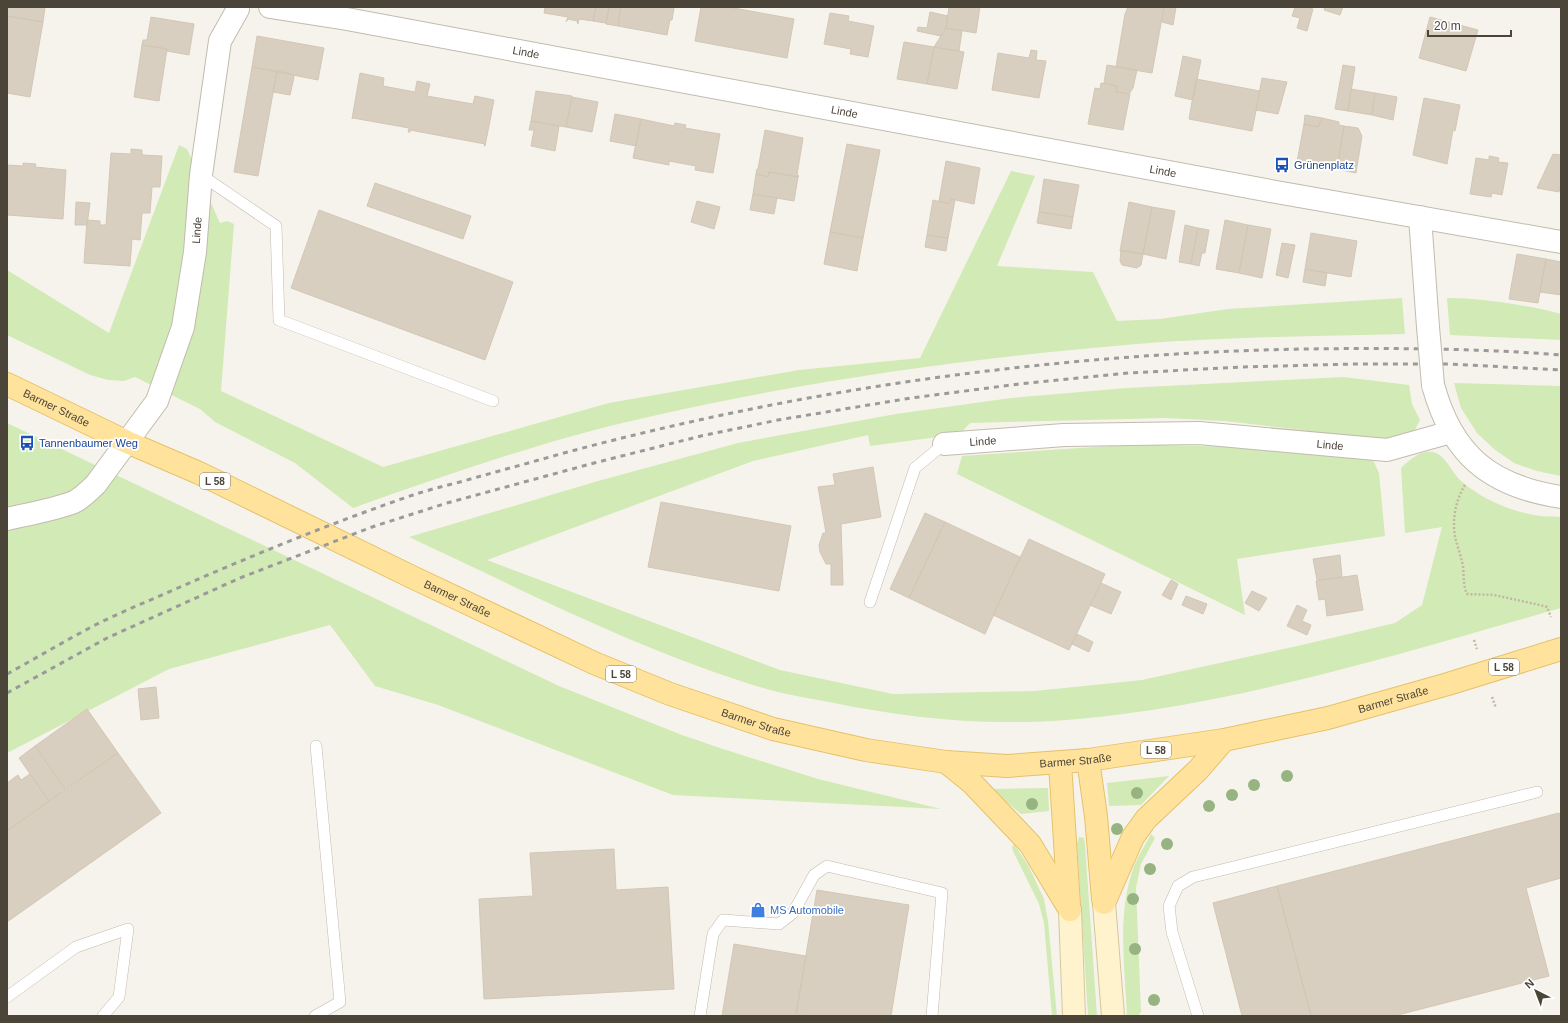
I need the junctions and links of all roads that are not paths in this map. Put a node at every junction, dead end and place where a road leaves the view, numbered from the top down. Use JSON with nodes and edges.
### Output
{"nodes":[{"id":1,"x":270,"y":7,"type":"edge"},
{"id":2,"x":240,"y":8,"type":"edge"},
{"id":3,"x":201,"y":175,"type":"junction"},
{"id":4,"x":1420,"y":217,"type":"junction"},
{"id":5,"x":1561,"y":242,"type":"edge"},
{"id":6,"x":7,"y":384,"type":"edge"},
{"id":7,"x":493,"y":401,"type":"dead end"},
{"id":8,"x":1451,"y":432,"type":"junction"},
{"id":9,"x":127,"y":442,"type":"junction"},
{"id":10,"x":944,"y":444,"type":"joint"},
{"id":11,"x":1561,"y":497,"type":"edge"},
{"id":12,"x":7,"y":519,"type":"edge"},
{"id":13,"x":870,"y":602,"type":"dead end"},
{"id":14,"x":1561,"y":650,"type":"edge"},
{"id":15,"x":1224,"y":740,"type":"junction"},
{"id":16,"x":316,"y":746,"type":"dead end"},
{"id":17,"x":1088,"y":760,"type":"junction"},
{"id":18,"x":946,"y":762,"type":"junction"},
{"id":19,"x":1060,"y":763,"type":"junction"},
{"id":20,"x":1537,"y":792,"type":"dead end"},
{"id":21,"x":1104,"y":903,"type":"junction"},
{"id":22,"x":1070,"y":910,"type":"junction"},
{"id":23,"x":7,"y":997,"type":"edge"},
{"id":24,"x":103,"y":1016,"type":"edge"},
{"id":25,"x":315,"y":1016,"type":"edge"},
{"id":26,"x":700,"y":1016,"type":"edge"},
{"id":27,"x":932,"y":1016,"type":"edge"},
{"id":28,"x":1074,"y":1016,"type":"edge"},
{"id":29,"x":1114,"y":1016,"type":"edge"},
{"id":30,"x":1198,"y":1016,"type":"edge"}],
"edges":[{"from":1,"to":4,"type":"street","name":"Linde"},
{"from":2,"to":3,"type":"street","name":"Linde"},
{"from":3,"to":7,"type":"lane"},
{"from":3,"to":9,"type":"street","name":"Linde"},
{"from":4,"to":5,"type":"street","name":"Linde"},
{"from":4,"to":8,"type":"street","bridge":true},
{"from":6,"to":9,"type":"main road","name":"Barmer Straße","number":"L 58"},
{"from":8,"to":10,"type":"street","name":"Linde"},
{"from":8,"to":11,"type":"street"},
{"from":9,"to":12,"type":"street"},
{"from":9,"to":18,"type":"main road","name":"Barmer Straße","number":"L 58"},
{"from":10,"to":13,"type":"lane"},
{"from":14,"to":15,"type":"main road","name":"Barmer Straße","number":"L 58"},
{"from":15,"to":17,"type":"main road","name":"Barmer Straße","number":"L 58"},
{"from":15,"to":21,"type":"main road"},
{"from":16,"to":25,"type":"lane"},
{"from":17,"to":19,"type":"main road","name":"Barmer Straße","number":"L 58"},
{"from":17,"to":21,"type":"main road"},
{"from":18,"to":19,"type":"main road","name":"Barmer Straße","number":"L 58"},
{"from":18,"to":22,"type":"main road"},
{"from":19,"to":22,"type":"main road"},
{"from":20,"to":30,"type":"lane"},
{"from":21,"to":29,"type":"main road"},
{"from":22,"to":28,"type":"main road"},
{"from":23,"to":24,"type":"lane"},
{"from":26,"to":27,"type":"lane"}]}
